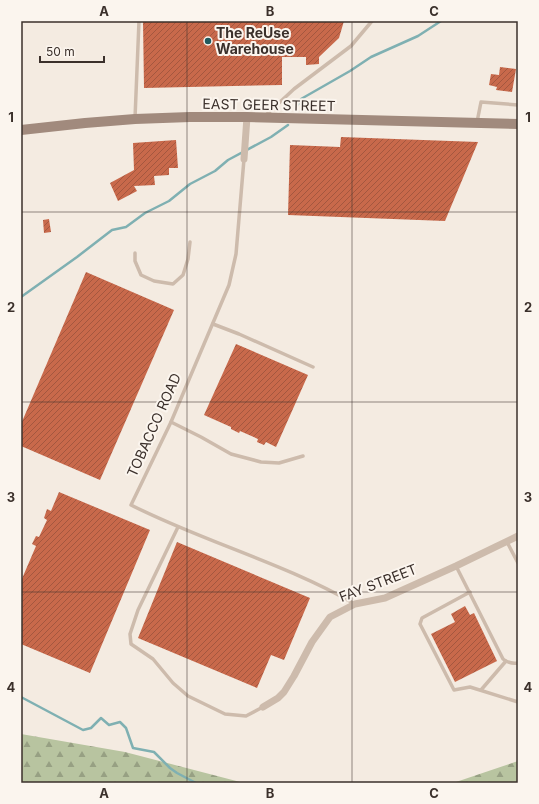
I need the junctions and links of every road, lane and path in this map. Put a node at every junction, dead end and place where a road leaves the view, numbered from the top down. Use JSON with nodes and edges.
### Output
{"nodes":[{"id":1,"x":139,"y":21,"type":"edge"},
{"id":2,"x":372,"y":21,"type":"edge"},
{"id":3,"x":518,"y":105,"type":"edge"},
{"id":4,"x":246,"y":117,"type":"junction"},
{"id":5,"x":263,"y":118,"type":"junction"},
{"id":6,"x":135,"y":119,"type":"junction"},
{"id":7,"x":477,"y":123,"type":"junction"},
{"id":8,"x":518,"y":124,"type":"edge"},
{"id":9,"x":21,"y":130,"type":"edge"},
{"id":10,"x":244,"y":159,"type":"joint"},
{"id":11,"x":190,"y":242,"type":"dead end"},
{"id":12,"x":135,"y":253,"type":"dead end"},
{"id":13,"x":213,"y":324,"type":"junction"},
{"id":14,"x":313,"y":367,"type":"dead end"},
{"id":15,"x":171,"y":422,"type":"junction"},
{"id":16,"x":304,"y":456,"type":"dead end"},
{"id":17,"x":178,"y":527,"type":"junction"},
{"id":18,"x":518,"y":536,"type":"edge"},
{"id":19,"x":507,"y":542,"type":"junction"},
{"id":20,"x":518,"y":563,"type":"edge"},
{"id":21,"x":456,"y":566,"type":"junction"},
{"id":22,"x":470,"y":592,"type":"junction"},
{"id":23,"x":355,"y":604,"type":"junction"},
{"id":24,"x":506,"y":661,"type":"junction"},
{"id":25,"x":518,"y":664,"type":"edge"},
{"id":26,"x":481,"y":690,"type":"junction"},
{"id":27,"x":518,"y":702,"type":"edge"},
{"id":28,"x":263,"y":708,"type":"joint"}],
"edges":[{"from":1,"to":6,"type":"lane"},
{"from":2,"to":5,"type":"lane"},
{"from":3,"to":7,"type":"lane"},
{"from":4,"to":5,"type":"main road","name":"EAST GEER STREET"},
{"from":4,"to":6,"type":"main road","name":"EAST GEER STREET"},
{"from":4,"to":10,"type":"street","name":"TOBACCO ROAD"},
{"from":5,"to":7,"type":"main road","name":"EAST GEER STREET"},
{"from":6,"to":9,"type":"main road","name":"EAST GEER STREET"},
{"from":7,"to":8,"type":"main road","name":"EAST GEER STREET"},
{"from":10,"to":13,"type":"lane","name":"TOBACCO ROAD"},
{"from":11,"to":12,"type":"lane"},
{"from":13,"to":14,"type":"lane"},
{"from":13,"to":15,"type":"lane","name":"TOBACCO ROAD"},
{"from":15,"to":16,"type":"lane"},
{"from":15,"to":17,"type":"lane","name":"TOBACCO ROAD"},
{"from":17,"to":23,"type":"lane","name":"TOBACCO ROAD"},
{"from":17,"to":28,"type":"lane"},
{"from":18,"to":19,"type":"street","name":"FAY STREET"},
{"from":19,"to":20,"type":"lane"},
{"from":19,"to":21,"type":"street","name":"FAY STREET"},
{"from":21,"to":22,"type":"lane"},
{"from":21,"to":23,"type":"street","name":"FAY STREET"},
{"from":22,"to":24,"type":"lane"},
{"from":22,"to":26,"type":"lane"},
{"from":23,"to":28,"type":"street","name":"FAY STREET"},
{"from":24,"to":25,"type":"lane"},
{"from":24,"to":26,"type":"lane"},
{"from":26,"to":27,"type":"lane"}]}
